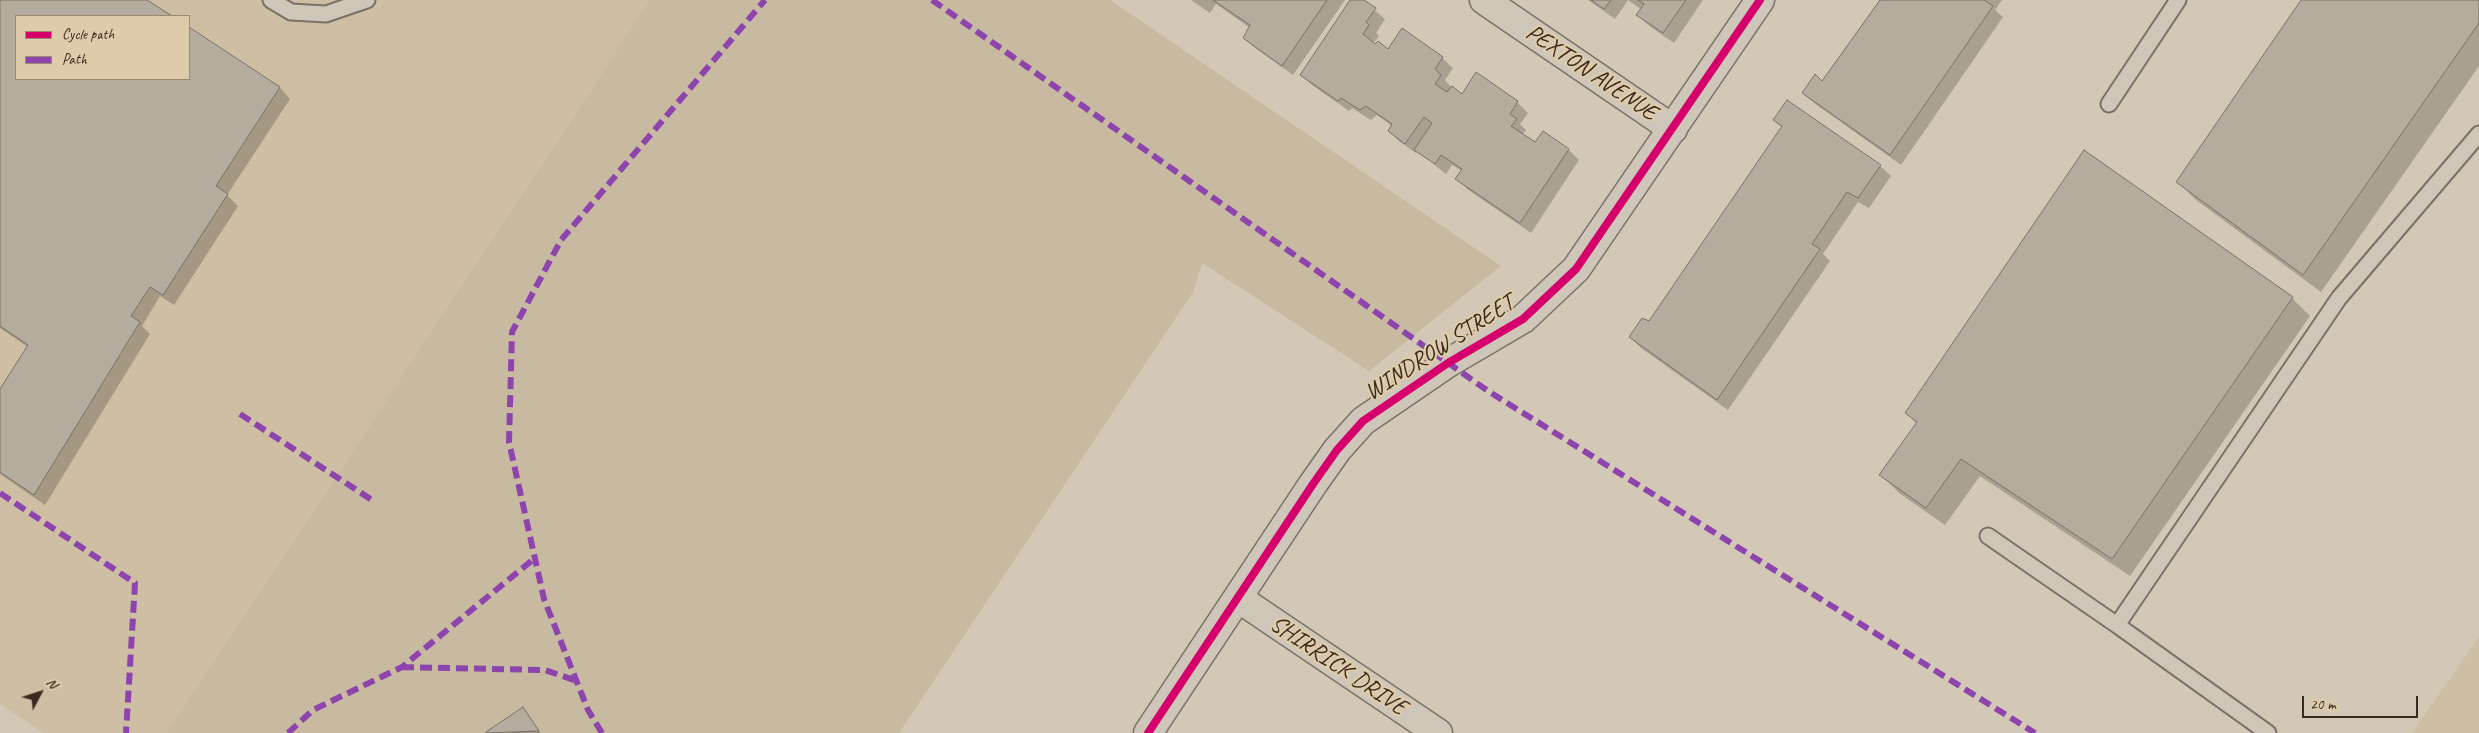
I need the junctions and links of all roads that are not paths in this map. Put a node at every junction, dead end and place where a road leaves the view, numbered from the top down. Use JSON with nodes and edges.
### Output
{"nodes":[{"id":1,"x":272,"y":0,"type":"edge"},
{"id":2,"x":367,"y":0,"type":"edge"},
{"id":3,"x":1484,"y":0,"type":"edge"},
{"id":4,"x":1760,"y":0,"type":"edge"},
{"id":5,"x":2178,"y":0,"type":"edge"},
{"id":6,"x":2108,"y":104,"type":"dead end"},
{"id":7,"x":1672,"y":129,"type":"junction"},
{"id":8,"x":2479,"y":134,"type":"edge"},
{"id":9,"x":1988,"y":536,"type":"dead end"},
{"id":10,"x":1238,"y":598,"type":"junction"},
{"id":11,"x":2118,"y":625,"type":"junction"},
{"id":12,"x":1148,"y":733,"type":"edge"},
{"id":13,"x":1438,"y":733,"type":"edge"},
{"id":14,"x":2268,"y":733,"type":"edge"}],
"edges":[{"from":1,"to":2,"type":"lane"},
{"from":3,"to":7,"type":"street","name":"PEXTON AVENUE"},
{"from":4,"to":7,"type":"street","name":"WINDROW STREET"},
{"from":5,"to":6,"type":"lane"},
{"from":7,"to":10,"type":"street","name":"WINDROW STREET"},
{"from":8,"to":11,"type":"lane"},
{"from":9,"to":11,"type":"lane"},
{"from":10,"to":12,"type":"street","name":"WINDROW STREET"},
{"from":10,"to":13,"type":"street","name":"SHIRRICK DRIVE"},
{"from":11,"to":14,"type":"lane"}]}
